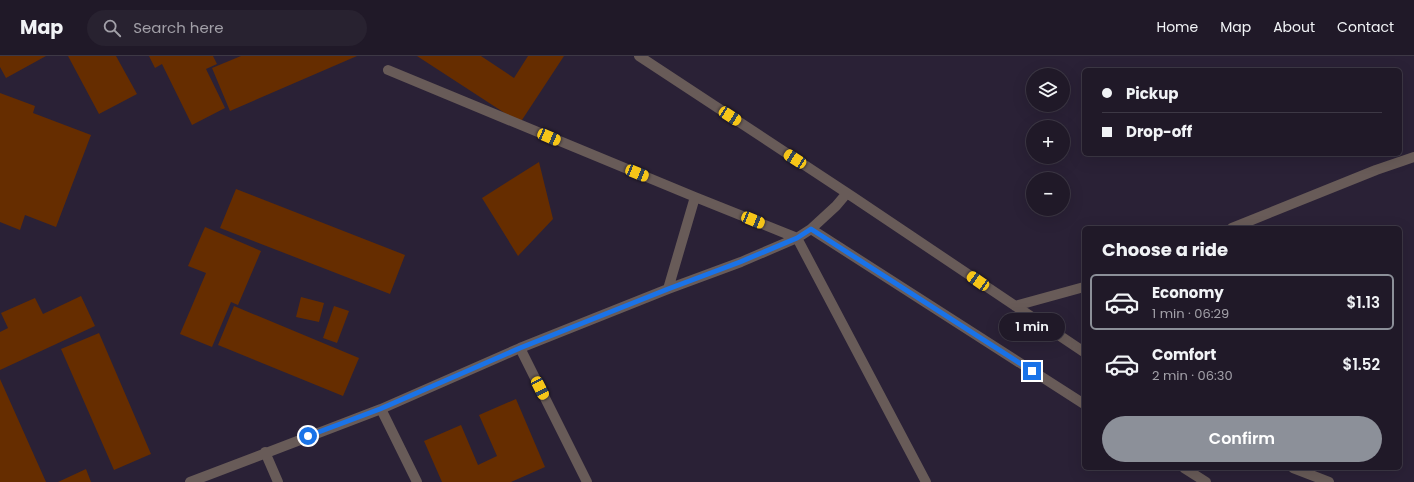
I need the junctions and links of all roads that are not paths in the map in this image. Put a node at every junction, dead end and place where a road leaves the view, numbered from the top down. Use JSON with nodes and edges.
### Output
{"nodes":[{"id":1,"x":639,"y":56,"type":"edge"},
{"id":2,"x":388,"y":70,"type":"dead end"},
{"id":3,"x":1414,"y":157,"type":"edge"},
{"id":4,"x":847,"y":193,"type":"junction"},
{"id":5,"x":695,"y":197,"type":"junction"},
{"id":6,"x":1237,"y":226,"type":"edge"},
{"id":7,"x":811,"y":229,"type":"junction"},
{"id":8,"x":797,"y":238,"type":"junction"},
{"id":9,"x":1082,"y":288,"type":"edge"},
{"id":10,"x":668,"y":289,"type":"junction"},
{"id":11,"x":1015,"y":306,"type":"junction"},
{"id":12,"x":520,"y":348,"type":"junction"},
{"id":13,"x":1082,"y":351,"type":"edge"},
{"id":14,"x":1082,"y":403,"type":"edge"},
{"id":15,"x":380,"y":409,"type":"junction"},
{"id":16,"x":265,"y":452,"type":"junction"},
{"id":17,"x":1187,"y":470,"type":"edge"},
{"id":18,"x":1298,"y":470,"type":"edge"},
{"id":19,"x":190,"y":482,"type":"edge"},
{"id":20,"x":278,"y":482,"type":"edge"},
{"id":21,"x":417,"y":482,"type":"edge"},
{"id":22,"x":587,"y":482,"type":"edge"},
{"id":23,"x":926,"y":482,"type":"edge"},
{"id":24,"x":1206,"y":482,"type":"edge"},
{"id":25,"x":1329,"y":482,"type":"edge"}],
"edges":[{"from":1,"to":4,"type":"street"},
{"from":2,"to":5,"type":"street"},
{"from":3,"to":6,"type":"street"},
{"from":4,"to":7,"type":"street"},
{"from":4,"to":11,"type":"street"},
{"from":5,"to":8,"type":"street"},
{"from":5,"to":10,"type":"street"},
{"from":7,"to":8,"type":"street"},
{"from":7,"to":14,"type":"street"},
{"from":8,"to":10,"type":"street"},
{"from":8,"to":23,"type":"street"},
{"from":9,"to":11,"type":"street"},
{"from":10,"to":12,"type":"street"},
{"from":11,"to":13,"type":"street"},
{"from":12,"to":15,"type":"street"},
{"from":12,"to":22,"type":"street"},
{"from":15,"to":16,"type":"street"},
{"from":15,"to":21,"type":"street"},
{"from":16,"to":19,"type":"street"},
{"from":16,"to":20,"type":"street"},
{"from":17,"to":24,"type":"street"},
{"from":18,"to":25,"type":"street"}]}
